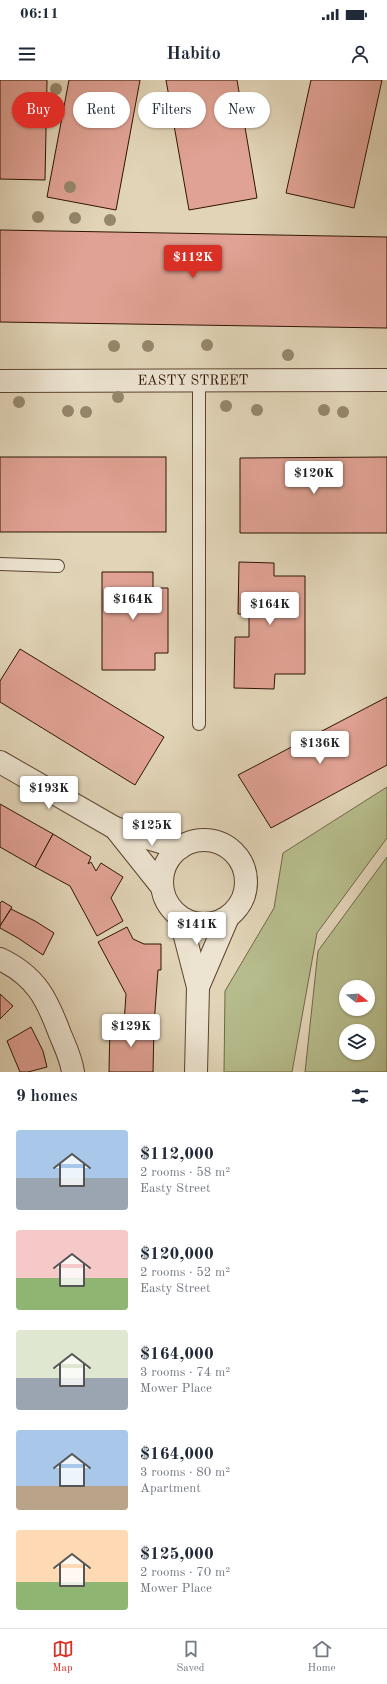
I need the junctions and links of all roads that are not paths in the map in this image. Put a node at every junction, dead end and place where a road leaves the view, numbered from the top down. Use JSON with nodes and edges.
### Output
{"nodes":[{"id":1,"x":387,"y":380,"type":"edge"},
{"id":2,"x":0,"y":381,"type":"edge"},
{"id":3,"x":199,"y":381,"type":"junction"},
{"id":4,"x":0,"y":564,"type":"edge"},
{"id":5,"x":58,"y":566,"type":"dead end"},
{"id":6,"x":199,"y":724,"type":"dead end"},
{"id":7,"x":0,"y":762,"type":"edge"},
{"id":8,"x":115,"y":828,"type":"junction"},
{"id":9,"x":180,"y":848,"type":"junction"},
{"id":10,"x":162,"y":887,"type":"junction"},
{"id":11,"x":180,"y":917,"type":"junction"},
{"id":12,"x":228,"y":917,"type":"junction"},
{"id":13,"x":0,"y":959,"type":"edge"},
{"id":14,"x":198,"y":987,"type":"junction"},
{"id":15,"x":72,"y":1072,"type":"edge"},
{"id":16,"x":196,"y":1072,"type":"edge"}],
"edges":[{"from":1,"to":3,"type":"street","name":"EASTY STREET"},
{"from":2,"to":3,"type":"street","name":"EASTY STREET"},
{"from":3,"to":6,"type":"lane"},
{"from":4,"to":5,"type":"lane"},
{"from":7,"to":8,"type":"street"},
{"from":8,"to":9,"type":"street"},
{"from":8,"to":10,"type":"street"},
{"from":9,"to":10,"type":"street"},
{"from":9,"to":12,"type":"street"},
{"from":10,"to":11,"type":"street"},
{"from":11,"to":12,"type":"street"},
{"from":11,"to":14,"type":"street"},
{"from":12,"to":14,"type":"street"},
{"from":13,"to":15,"type":"street"},
{"from":14,"to":16,"type":"street"}]}
